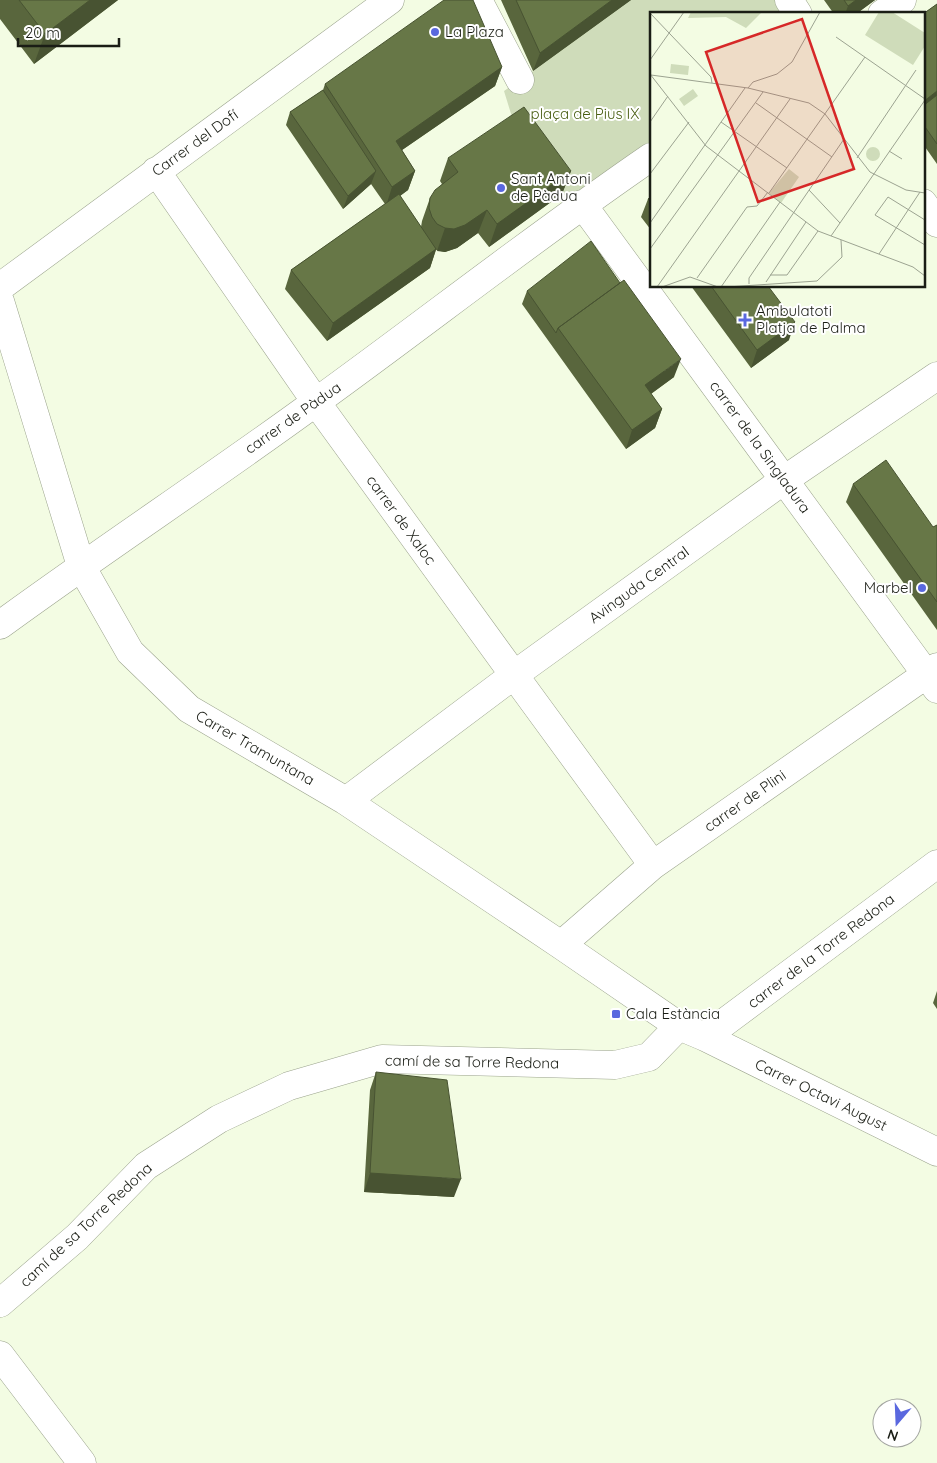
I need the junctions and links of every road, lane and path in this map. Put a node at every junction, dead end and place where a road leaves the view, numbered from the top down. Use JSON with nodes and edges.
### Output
{"nodes":[{"id":1,"x":390,"y":0,"type":"edge"},
{"id":2,"x":478,"y":0,"type":"edge"},
{"id":3,"x":789,"y":0,"type":"edge"},
{"id":4,"x":902,"y":0,"type":"edge"},
{"id":5,"x":797,"y":12,"type":"edge"},
{"id":6,"x":885,"y":12,"type":"edge"},
{"id":7,"x":520,"y":80,"type":"dead end"},
{"id":8,"x":650,"y":157,"type":"edge"},
{"id":9,"x":156,"y":171,"type":"junction"},
{"id":10,"x":582,"y":204,"type":"junction"},
{"id":11,"x":924,"y":204,"type":"edge"},
{"id":12,"x":937,"y":223,"type":"edge"},
{"id":13,"x":0,"y":286,"type":"edge"},
{"id":14,"x":0,"y":301,"type":"edge"},
{"id":15,"x":937,"y":376,"type":"edge"},
{"id":16,"x":316,"y":402,"type":"junction"},
{"id":17,"x":784,"y":480,"type":"junction"},
{"id":18,"x":82,"y":566,"type":"junction"},
{"id":19,"x":0,"y":625,"type":"edge"},
{"id":20,"x":514,"y":675,"type":"junction"},
{"id":21,"x":934,"y":677,"type":"edge"},
{"id":22,"x":346,"y":801,"type":"junction"},
{"id":23,"x":937,"y":864,"type":"edge"},
{"id":24,"x":653,"y":865,"type":"junction"},
{"id":25,"x":561,"y":945,"type":"junction"},
{"id":26,"x":679,"y":1026,"type":"junction"},
{"id":27,"x":705,"y":1037,"type":"junction"},
{"id":28,"x":937,"y":1152,"type":"edge"},
{"id":29,"x":0,"y":1303,"type":"edge"},
{"id":30,"x":0,"y":1355,"type":"edge"},
{"id":31,"x":82,"y":1463,"type":"edge"}],
"edges":[{"from":1,"to":9,"type":"street","name":"Carrer del Dofí"},
{"from":2,"to":7,"type":"street"},
{"from":3,"to":5,"type":"street"},
{"from":4,"to":6,"type":"street"},
{"from":8,"to":10,"type":"street"},
{"from":9,"to":13,"type":"street","name":"Carrer del Dofí"},
{"from":9,"to":16,"type":"street","name":"carrer de Xaloc"},
{"from":10,"to":16,"type":"street","name":"carrer de Pàdua"},
{"from":10,"to":17,"type":"street","name":"carrer de la Singladura"},
{"from":11,"to":12,"type":"street"},
{"from":14,"to":18,"type":"street","name":"Carrer Tramuntana"},
{"from":15,"to":17,"type":"street","name":"Avinguda Central"},
{"from":16,"to":18,"type":"street","name":"carrer de Pàdua"},
{"from":16,"to":20,"type":"street","name":"carrer de Xaloc"},
{"from":17,"to":20,"type":"street","name":"Avinguda Central"},
{"from":17,"to":21,"type":"street","name":"carrer de la Singladura"},
{"from":18,"to":19,"type":"street","name":"carrer de Pàdua"},
{"from":18,"to":22,"type":"street","name":"Carrer Tramuntana"},
{"from":20,"to":22,"type":"street","name":"Avinguda Central"},
{"from":20,"to":24,"type":"street","name":"carrer de Xaloc"},
{"from":21,"to":24,"type":"street","name":"carrer de Plini"},
{"from":22,"to":25,"type":"street","name":"Carrer Tramuntana"},
{"from":23,"to":27,"type":"street","name":"carrer de la Torre Redona"},
{"from":24,"to":25,"type":"street","name":"carrer de Plini"},
{"from":25,"to":26,"type":"street","name":"Carrer Tramuntana"},
{"from":26,"to":27,"type":"street","name":"Carrer Tramuntana"},
{"from":26,"to":29,"type":"street","name":"camí de sa Torre Redona"},
{"from":27,"to":28,"type":"street","name":"Carrer Octavi August"},
{"from":30,"to":31,"type":"street"}]}
